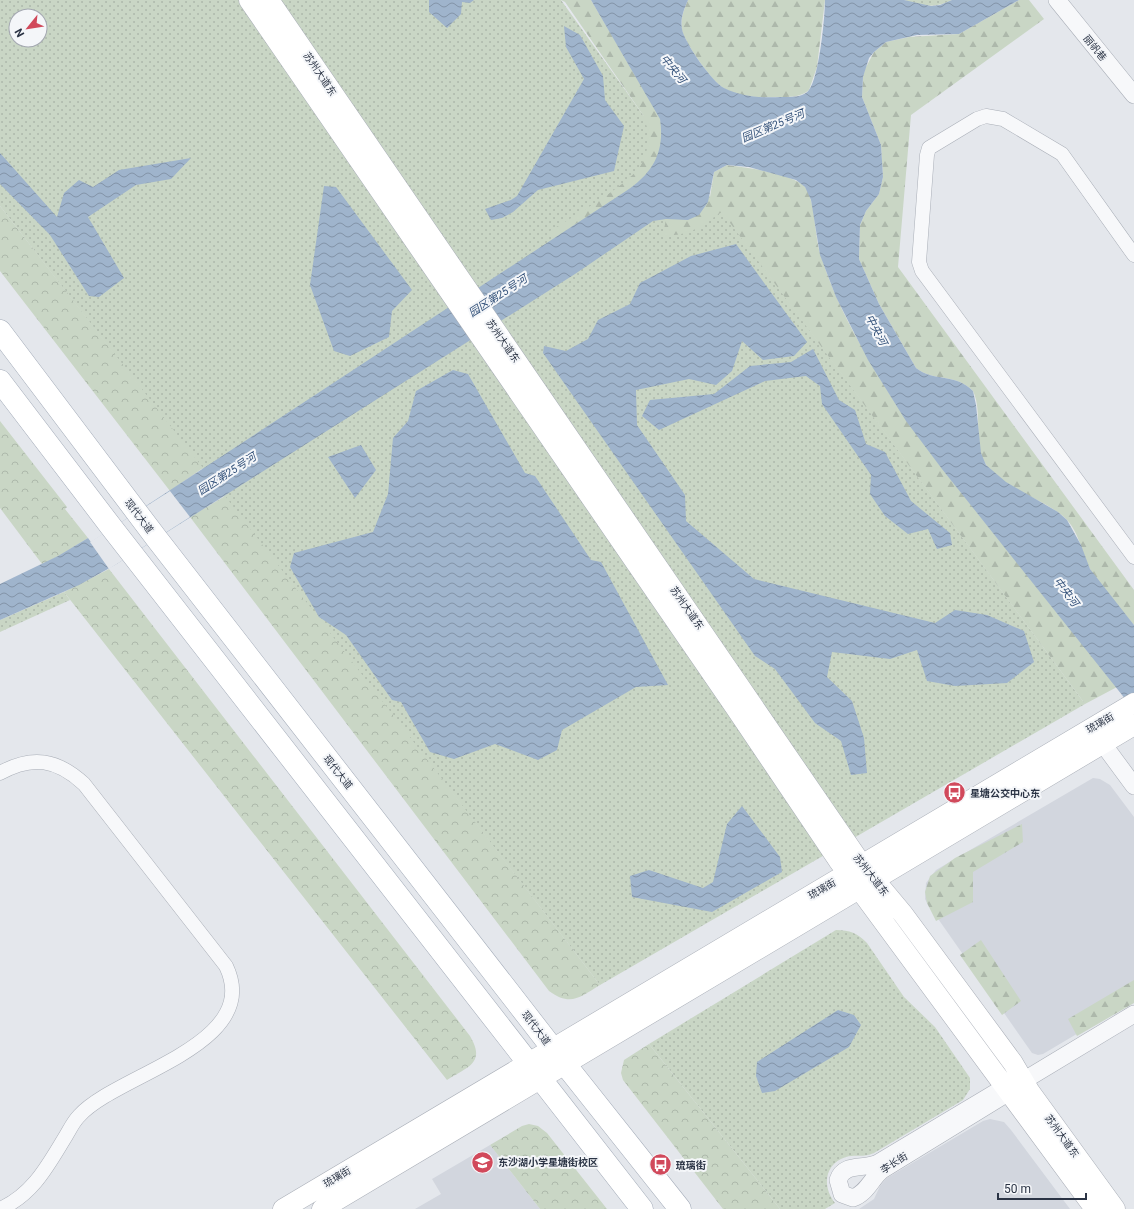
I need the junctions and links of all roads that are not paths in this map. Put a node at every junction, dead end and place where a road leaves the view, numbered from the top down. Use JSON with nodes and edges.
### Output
{"nodes":[{"id":1,"x":249,"y":0,"type":"edge"},
{"id":2,"x":269,"y":0,"type":"edge"},
{"id":3,"x":1057,"y":0,"type":"edge"},
{"id":4,"x":1134,"y":95,"type":"edge"},
{"id":5,"x":1134,"y":255,"type":"edge"},
{"id":6,"x":462,"y":295,"type":"junction"},
{"id":7,"x":0,"y":331,"type":"edge"},
{"id":8,"x":0,"y":381,"type":"edge"},
{"id":9,"x":1134,"y":557,"type":"edge"},
{"id":10,"x":1132,"y":705,"type":"edge"},
{"id":11,"x":1134,"y":725,"type":"edge"},
{"id":12,"x":1097,"y":735,"type":"junction"},
{"id":13,"x":0,"y":773,"type":"edge"},
{"id":14,"x":1134,"y":786,"type":"edge"},
{"id":15,"x":861,"y":877,"type":"junction"},
{"id":16,"x":1134,"y":1014,"type":"edge"},
{"id":17,"x":559,"y":1057,"type":"junction"},
{"id":18,"x":535,"y":1070,"type":"junction"},
{"id":19,"x":1012,"y":1087,"type":"junction"},
{"id":20,"x":0,"y":1209,"type":"edge"},
{"id":21,"x":283,"y":1209,"type":"edge"},
{"id":22,"x":322,"y":1209,"type":"edge"},
{"id":23,"x":642,"y":1209,"type":"edge"},
{"id":24,"x":680,"y":1209,"type":"edge"},
{"id":25,"x":1095,"y":1209,"type":"edge"},
{"id":26,"x":1115,"y":1209,"type":"edge"}],
"edges":[{"from":1,"to":6,"type":"main road","name":"苏州大道东"},
{"from":2,"to":6,"type":"main road","name":"苏州大道东"},
{"from":3,"to":4,"type":"street","name":"丽帆巷"},
{"from":5,"to":9,"type":"street"},
{"from":6,"to":15,"type":"main road","name":"苏州大道东"},
{"from":7,"to":17,"type":"main road","name":"现代大道"},
{"from":8,"to":18,"type":"main road"},
{"from":10,"to":12,"type":"main road","name":"琉璃街"},
{"from":11,"to":12,"type":"main road","name":"琉璃街"},
{"from":12,"to":14,"type":"street"},
{"from":12,"to":15,"type":"main road","name":"琉璃街"},
{"from":13,"to":20,"type":"street"},
{"from":15,"to":17,"type":"main road","name":"琉璃街"},
{"from":15,"to":19,"type":"main road","name":"苏州大道东"},
{"from":16,"to":19,"type":"street","name":"李长街"},
{"from":17,"to":18,"type":"main road","name":"琉璃街"},
{"from":17,"to":24,"type":"main road","name":"现代大道"},
{"from":18,"to":21,"type":"main road","name":"琉璃街"},
{"from":18,"to":22,"type":"main road","name":"琉璃街"},
{"from":18,"to":23,"type":"main road"},
{"from":19,"to":19,"type":"street","name":"李长街"},
{"from":19,"to":25,"type":"main road","name":"苏州大道东"},
{"from":19,"to":26,"type":"main road","name":"苏州大道东"}]}
